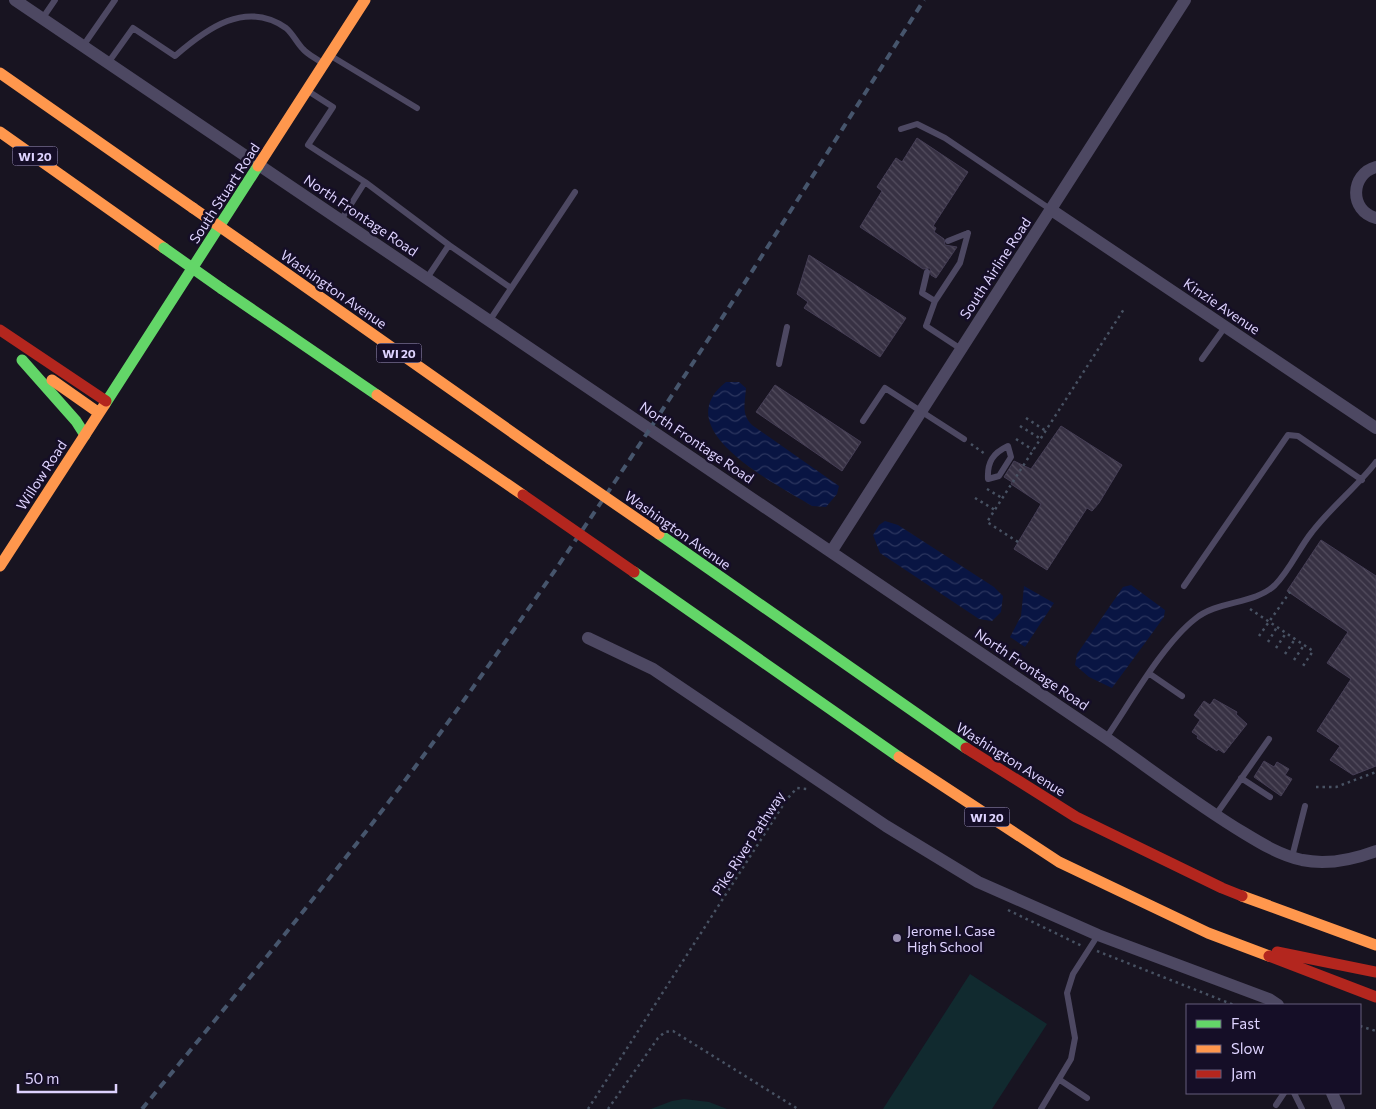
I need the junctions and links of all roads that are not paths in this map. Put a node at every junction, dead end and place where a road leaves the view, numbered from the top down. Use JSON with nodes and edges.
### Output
{"nodes":[{"id":1,"x":15,"y":0,"type":"edge"},
{"id":2,"x":55,"y":0,"type":"edge"},
{"id":3,"x":115,"y":0,"type":"edge"},
{"id":4,"x":366,"y":0,"type":"edge"},
{"id":5,"x":1185,"y":0,"type":"edge"},
{"id":6,"x":42,"y":19,"type":"junction"},
{"id":7,"x":83,"y":46,"type":"junction"},
{"id":8,"x":327,"y":59,"type":"junction"},
{"id":9,"x":108,"y":63,"type":"junction"},
{"id":10,"x":0,"y":73,"type":"edge"},
{"id":11,"x":307,"y":90,"type":"junction"},
{"id":12,"x":417,"y":108,"type":"dead end"},
{"id":13,"x":901,"y":129,"type":"dead end"},
{"id":14,"x":0,"y":132,"type":"edge"},
{"id":15,"x":0,"y":144,"type":"edge"},
{"id":16,"x":259,"y":165,"type":"junction"},
{"id":17,"x":1376,"y":167,"type":"edge"},
{"id":18,"x":69,"y":179,"type":"junction"},
{"id":19,"x":365,"y":182,"type":"junction"},
{"id":20,"x":575,"y":192,"type":"dead end"},
{"id":21,"x":1050,"y":209,"type":"junction"},
{"id":22,"x":1376,"y":218,"type":"edge"},
{"id":23,"x":341,"y":220,"type":"junction"},
{"id":24,"x":948,"y":241,"type":"dead end"},
{"id":25,"x":449,"y":245,"type":"junction"},
{"id":26,"x":927,"y":272,"type":"dead end"},
{"id":27,"x":427,"y":278,"type":"junction"},
{"id":28,"x":511,"y":288,"type":"junction"},
{"id":29,"x":935,"y":302,"type":"junction"},
{"id":30,"x":490,"y":320,"type":"junction"},
{"id":31,"x":787,"y":327,"type":"dead end"},
{"id":32,"x":1225,"y":327,"type":"junction"},
{"id":33,"x":0,"y":330,"type":"edge"},
{"id":34,"x":0,"y":344,"type":"edge"},
{"id":35,"x":961,"y":349,"type":"junction"},
{"id":36,"x":1202,"y":359,"type":"dead end"},
{"id":37,"x":22,"y":360,"type":"junction"},
{"id":38,"x":779,"y":364,"type":"dead end"},
{"id":39,"x":106,"y":401,"type":"junction"},
{"id":40,"x":921,"y":412,"type":"junction"},
{"id":41,"x":99,"y":413,"type":"junction"},
{"id":42,"x":863,"y":421,"type":"dead end"},
{"id":43,"x":1376,"y":428,"type":"edge"},
{"id":44,"x":85,"y":435,"type":"junction"},
{"id":45,"x":964,"y":440,"type":"road end"},
{"id":46,"x":992,"y":458,"type":"joint"},
{"id":47,"x":1376,"y":462,"type":"edge"},
{"id":48,"x":1362,"y":480,"type":"junction"},
{"id":49,"x":831,"y":552,"type":"junction"},
{"id":50,"x":0,"y":566,"type":"edge"},
{"id":51,"x":1184,"y":586,"type":"dead end"},
{"id":52,"x":588,"y":638,"type":"dead end"},
{"id":53,"x":1150,"y":674,"type":"junction"},
{"id":54,"x":1182,"y":696,"type":"dead end"},
{"id":55,"x":1106,"y":738,"type":"junction"},
{"id":56,"x":1269,"y":739,"type":"dead end"},
{"id":57,"x":1242,"y":778,"type":"junction"},
{"id":58,"x":1270,"y":797,"type":"dead end"},
{"id":59,"x":1305,"y":806,"type":"dead end"},
{"id":60,"x":1215,"y":816,"type":"junction"},
{"id":61,"x":1376,"y":851,"type":"edge"},
{"id":62,"x":1292,"y":857,"type":"junction"},
{"id":63,"x":1098,"y":935,"type":"junction"},
{"id":64,"x":1376,"y":945,"type":"edge"},
{"id":65,"x":1242,"y":946,"type":"junction"},
{"id":66,"x":1376,"y":972,"type":"edge"},
{"id":67,"x":1376,"y":997,"type":"edge"},
{"id":68,"x":1276,"y":1004,"type":"edge"},
{"id":69,"x":1060,"y":1080,"type":"junction"},
{"id":70,"x":1283,"y":1094,"type":"edge"},
{"id":71,"x":1294,"y":1094,"type":"edge"},
{"id":72,"x":1332,"y":1094,"type":"edge"},
{"id":73,"x":1086,"y":1098,"type":"dead end"},
{"id":74,"x":1276,"y":1105,"type":"dead end"},
{"id":75,"x":1041,"y":1109,"type":"edge"},
{"id":76,"x":1302,"y":1109,"type":"edge"},
{"id":77,"x":1339,"y":1109,"type":"edge"}],
"edges":[{"from":1,"to":6,"type":"street","name":"North Frontage Road"},
{"from":2,"to":6,"type":"lane"},
{"from":3,"to":7,"type":"lane"},
{"from":4,"to":8,"type":"main road","name":"South Stuart Road"},
{"from":5,"to":21,"type":"street","name":"South Airline Road"},
{"from":6,"to":7,"type":"street","name":"North Frontage Road"},
{"from":7,"to":9,"type":"street","name":"North Frontage Road"},
{"from":8,"to":9,"type":"lane"},
{"from":8,"to":11,"type":"main road","name":"South Stuart Road"},
{"from":8,"to":12,"type":"lane"},
{"from":9,"to":16,"type":"street","name":"North Frontage Road"},
{"from":10,"to":64,"type":"main road","name":"Washington Avenue","number":"WI 20","bridge":true},
{"from":11,"to":16,"type":"main road","name":"South Stuart Road"},
{"from":11,"to":19,"type":"lane"},
{"from":13,"to":21,"type":"lane"},
{"from":14,"to":18,"type":"main road","number":"WI 20"},
{"from":15,"to":18,"type":"main road"},
{"from":16,"to":23,"type":"street","name":"North Frontage Road"},
{"from":16,"to":39,"type":"main road","name":"South Stuart Road"},
{"from":17,"to":22,"type":"street"},
{"from":18,"to":65,"type":"main road","number":"WI 20","bridge":true},
{"from":19,"to":23,"type":"lane"},
{"from":19,"to":25,"type":"lane"},
{"from":20,"to":28,"type":"lane"},
{"from":21,"to":32,"type":"street","name":"Kinzie Avenue"},
{"from":21,"to":35,"type":"street","name":"South Airline Road"},
{"from":23,"to":27,"type":"street","name":"North Frontage Road"},
{"from":24,"to":29,"type":"lane"},
{"from":25,"to":27,"type":"lane"},
{"from":25,"to":28,"type":"lane"},
{"from":26,"to":29,"type":"lane"},
{"from":27,"to":30,"type":"street","name":"North Frontage Road"},
{"from":28,"to":30,"type":"lane"},
{"from":29,"to":35,"type":"lane"},
{"from":30,"to":49,"type":"street","name":"North Frontage Road"},
{"from":31,"to":38,"type":"lane"},
{"from":32,"to":36,"type":"lane"},
{"from":32,"to":43,"type":"street","name":"Kinzie Avenue"},
{"from":33,"to":39,"type":"main road"},
{"from":34,"to":37,"type":"main road"},
{"from":35,"to":40,"type":"street","name":"South Airline Road"},
{"from":37,"to":41,"type":"main road"},
{"from":37,"to":44,"type":"main road"},
{"from":39,"to":41,"type":"main road","name":"Willow Road"},
{"from":40,"to":42,"type":"lane"},
{"from":40,"to":45,"type":"lane"},
{"from":40,"to":49,"type":"street","name":"South Airline Road"},
{"from":41,"to":44,"type":"main road","name":"Willow Road"},
{"from":44,"to":50,"type":"main road","name":"Willow Road"},
{"from":46,"to":46,"type":"lane"},
{"from":47,"to":48,"type":"lane"},
{"from":48,"to":51,"type":"lane"},
{"from":48,"to":53,"type":"lane"},
{"from":49,"to":55,"type":"street","name":"North Frontage Road"},
{"from":52,"to":63,"type":"street"},
{"from":53,"to":54,"type":"lane"},
{"from":53,"to":55,"type":"lane"},
{"from":55,"to":60,"type":"street","name":"North Frontage Road"},
{"from":56,"to":57,"type":"lane"},
{"from":57,"to":58,"type":"lane"},
{"from":57,"to":60,"type":"lane"},
{"from":59,"to":62,"type":"lane"},
{"from":60,"to":62,"type":"street","name":"North Frontage Road"},
{"from":61,"to":62,"type":"street","name":"North Frontage Road"},
{"from":63,"to":68,"type":"street"},
{"from":63,"to":69,"type":"lane"},
{"from":65,"to":66,"type":"main road"},
{"from":65,"to":67,"type":"main road","number":"WI 20"},
{"from":69,"to":73,"type":"lane"},
{"from":69,"to":75,"type":"lane"},
{"from":70,"to":74,"type":"lane"},
{"from":71,"to":76,"type":"lane"},
{"from":72,"to":77,"type":"street"}]}
